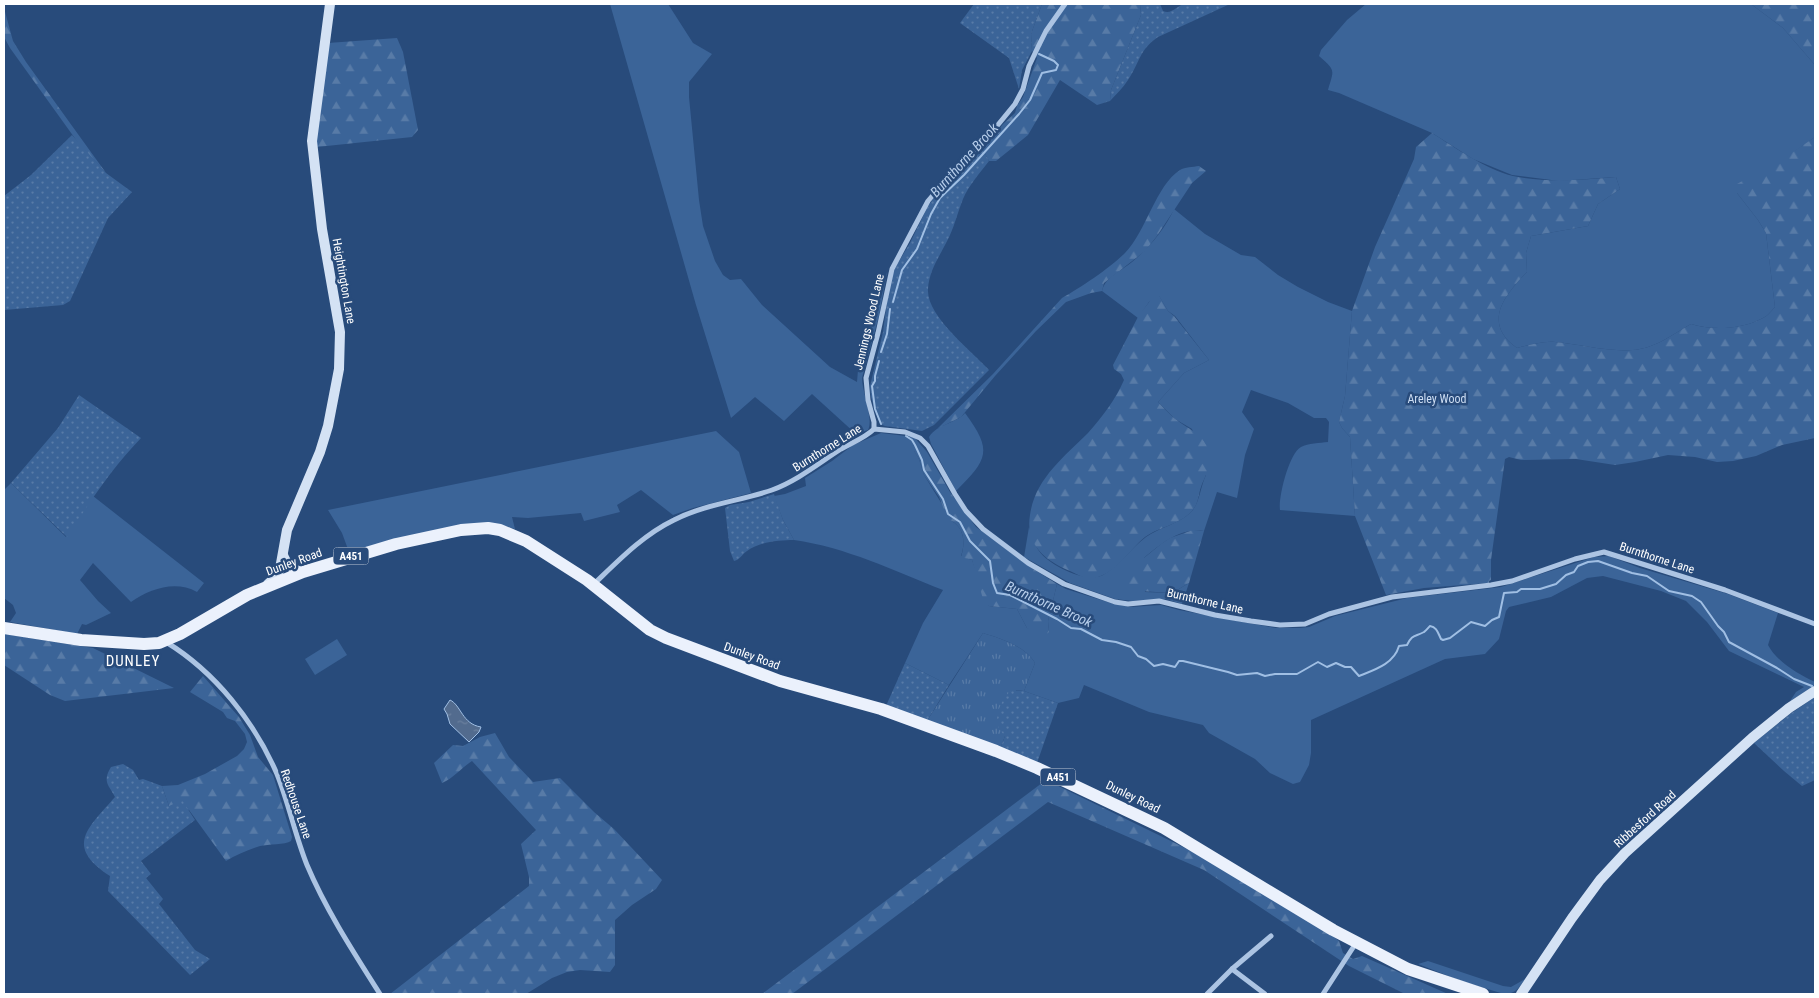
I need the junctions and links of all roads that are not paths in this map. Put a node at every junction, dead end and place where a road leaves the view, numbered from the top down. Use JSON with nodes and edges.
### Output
{"nodes":[{"id":1,"x":330,"y":4,"type":"edge"},
{"id":2,"x":1065,"y":4,"type":"edge"},
{"id":3,"x":874,"y":430,"type":"junction"},
{"id":4,"x":283,"y":555,"type":"junction"},
{"id":5,"x":303,"y":572,"type":"junction"},
{"id":6,"x":594,"y":585,"type":"junction"},
{"id":7,"x":266,"y":587,"type":"junction"},
{"id":8,"x":1815,"y":624,"type":"edge"},
{"id":9,"x":4,"y":628,"type":"edge"},
{"id":10,"x":165,"y":642,"type":"junction"},
{"id":11,"x":1815,"y":691,"type":"edge"},
{"id":12,"x":1270,"y":936,"type":"dead end"},
{"id":13,"x":1356,"y":943,"type":"junction"},
{"id":14,"x":1232,"y":969,"type":"junction"},
{"id":15,"x":380,"y":994,"type":"edge"},
{"id":16,"x":1207,"y":994,"type":"edge"},
{"id":17,"x":1265,"y":994,"type":"edge"},
{"id":18,"x":1323,"y":994,"type":"edge"},
{"id":19,"x":1483,"y":994,"type":"edge"},
{"id":20,"x":1521,"y":994,"type":"edge"}],
"edges":[{"from":1,"to":4,"type":"street","name":"Heightington Lane"},
{"from":2,"to":3,"type":"street","name":"Jennings Wood Lane"},
{"from":3,"to":6,"type":"street","name":"Burnthorne Lane"},
{"from":3,"to":8,"type":"street","name":"Burnthorne Lane"},
{"from":4,"to":5,"type":"street"},
{"from":4,"to":7,"type":"street","name":"Heightington Lane"},
{"from":5,"to":6,"type":"main road","name":"Dunley Road","number":"A451"},
{"from":5,"to":7,"type":"main road","name":"Dunley Road","number":"A451"},
{"from":6,"to":13,"type":"main road","name":"Dunley Road","number":"A451"},
{"from":7,"to":10,"type":"main road","name":"Dunley Road","number":"A451"},
{"from":9,"to":10,"type":"main road","name":"Dunley Road","number":"A451"},
{"from":10,"to":15,"type":"street","name":"Redhouse Lane"},
{"from":11,"to":20,"type":"street","name":"Ribbesford Road"},
{"from":12,"to":14,"type":"street"},
{"from":13,"to":18,"type":"street"},
{"from":13,"to":19,"type":"main road","name":"Dunley Road","number":"A451"},
{"from":14,"to":16,"type":"street"},
{"from":14,"to":17,"type":"street"}]}
